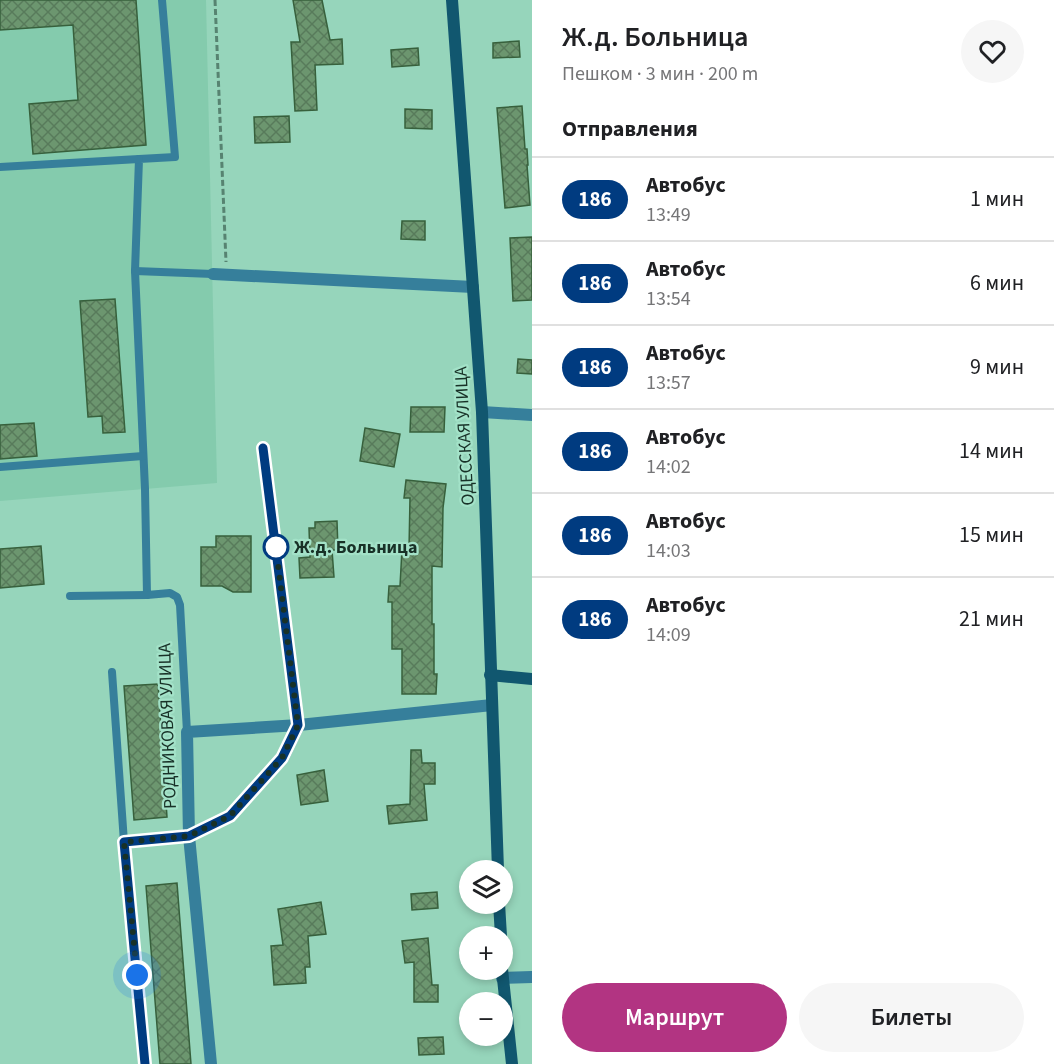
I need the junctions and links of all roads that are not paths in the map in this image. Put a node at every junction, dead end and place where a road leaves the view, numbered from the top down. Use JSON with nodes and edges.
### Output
{"nodes":[{"id":1,"x":162,"y":0,"type":"edge"},
{"id":2,"x":452,"y":0,"type":"edge"},
{"id":3,"x":139,"y":159,"type":"junction"},
{"id":4,"x":0,"y":167,"type":"edge"},
{"id":5,"x":135,"y":271,"type":"junction"},
{"id":6,"x":213,"y":274,"type":"joint"},
{"id":7,"x":473,"y":287,"type":"junction"},
{"id":8,"x":482,"y":412,"type":"junction"},
{"id":9,"x":532,"y":415,"type":"edge"},
{"id":10,"x":263,"y":448,"type":"dead end"},
{"id":11,"x":143,"y":456,"type":"junction"},
{"id":12,"x":0,"y":467,"type":"edge"},
{"id":13,"x":147,"y":595,"type":"junction"},
{"id":14,"x":70,"y":596,"type":"dead end"},
{"id":15,"x":112,"y":672,"type":"dead end"},
{"id":16,"x":490,"y":675,"type":"junction"},
{"id":17,"x":532,"y":679,"type":"edge"},
{"id":18,"x":492,"y":705,"type":"junction"},
{"id":19,"x":298,"y":725,"type":"junction"},
{"id":20,"x":187,"y":732,"type":"junction"},
{"id":21,"x":189,"y":836,"type":"junction"},
{"id":22,"x":124,"y":842,"type":"junction"},
{"id":23,"x":498,"y":860,"type":"edge"},
{"id":24,"x":513,"y":975,"type":"edge"},
{"id":25,"x":532,"y":977,"type":"edge"},
{"id":26,"x":503,"y":980,"type":"edge"},
{"id":27,"x":145,"y":1064,"type":"edge"},
{"id":28,"x":211,"y":1064,"type":"edge"},
{"id":29,"x":512,"y":1064,"type":"edge"}],
"edges":[{"from":1,"to":3,"type":"lane"},
{"from":2,"to":7,"type":"main road","name":"ОДЕССКАЯ УЛИЦА"},
{"from":3,"to":4,"type":"lane"},
{"from":3,"to":5,"type":"lane"},
{"from":5,"to":6,"type":"lane"},
{"from":5,"to":11,"type":"lane"},
{"from":6,"to":7,"type":"street"},
{"from":7,"to":8,"type":"main road","name":"ОДЕССКАЯ УЛИЦА"},
{"from":8,"to":9,"type":"street"},
{"from":8,"to":16,"type":"main road","name":"ОДЕССКАЯ УЛИЦА"},
{"from":10,"to":19,"type":"lane"},
{"from":11,"to":12,"type":"lane"},
{"from":11,"to":13,"type":"lane"},
{"from":13,"to":14,"type":"lane"},
{"from":13,"to":20,"type":"lane","name":"РОДНИКОВАЯ УЛИЦА"},
{"from":15,"to":22,"type":"lane"},
{"from":16,"to":17,"type":"main road"},
{"from":16,"to":18,"type":"main road","name":"ОДЕССКАЯ УЛИЦА"},
{"from":18,"to":19,"type":"street"},
{"from":18,"to":23,"type":"main road","name":"ОДЕССКАЯ УЛИЦА"},
{"from":19,"to":20,"type":"street"},
{"from":19,"to":21,"type":"street"},
{"from":20,"to":21,"type":"street","name":"РОДНИКОВАЯ УЛИЦА"},
{"from":21,"to":22,"type":"lane"},
{"from":21,"to":28,"type":"street","name":"РОДНИКОВАЯ УЛИЦА"},
{"from":22,"to":27,"type":"lane"},
{"from":24,"to":25,"type":"street"},
{"from":26,"to":29,"type":"main road"}]}
